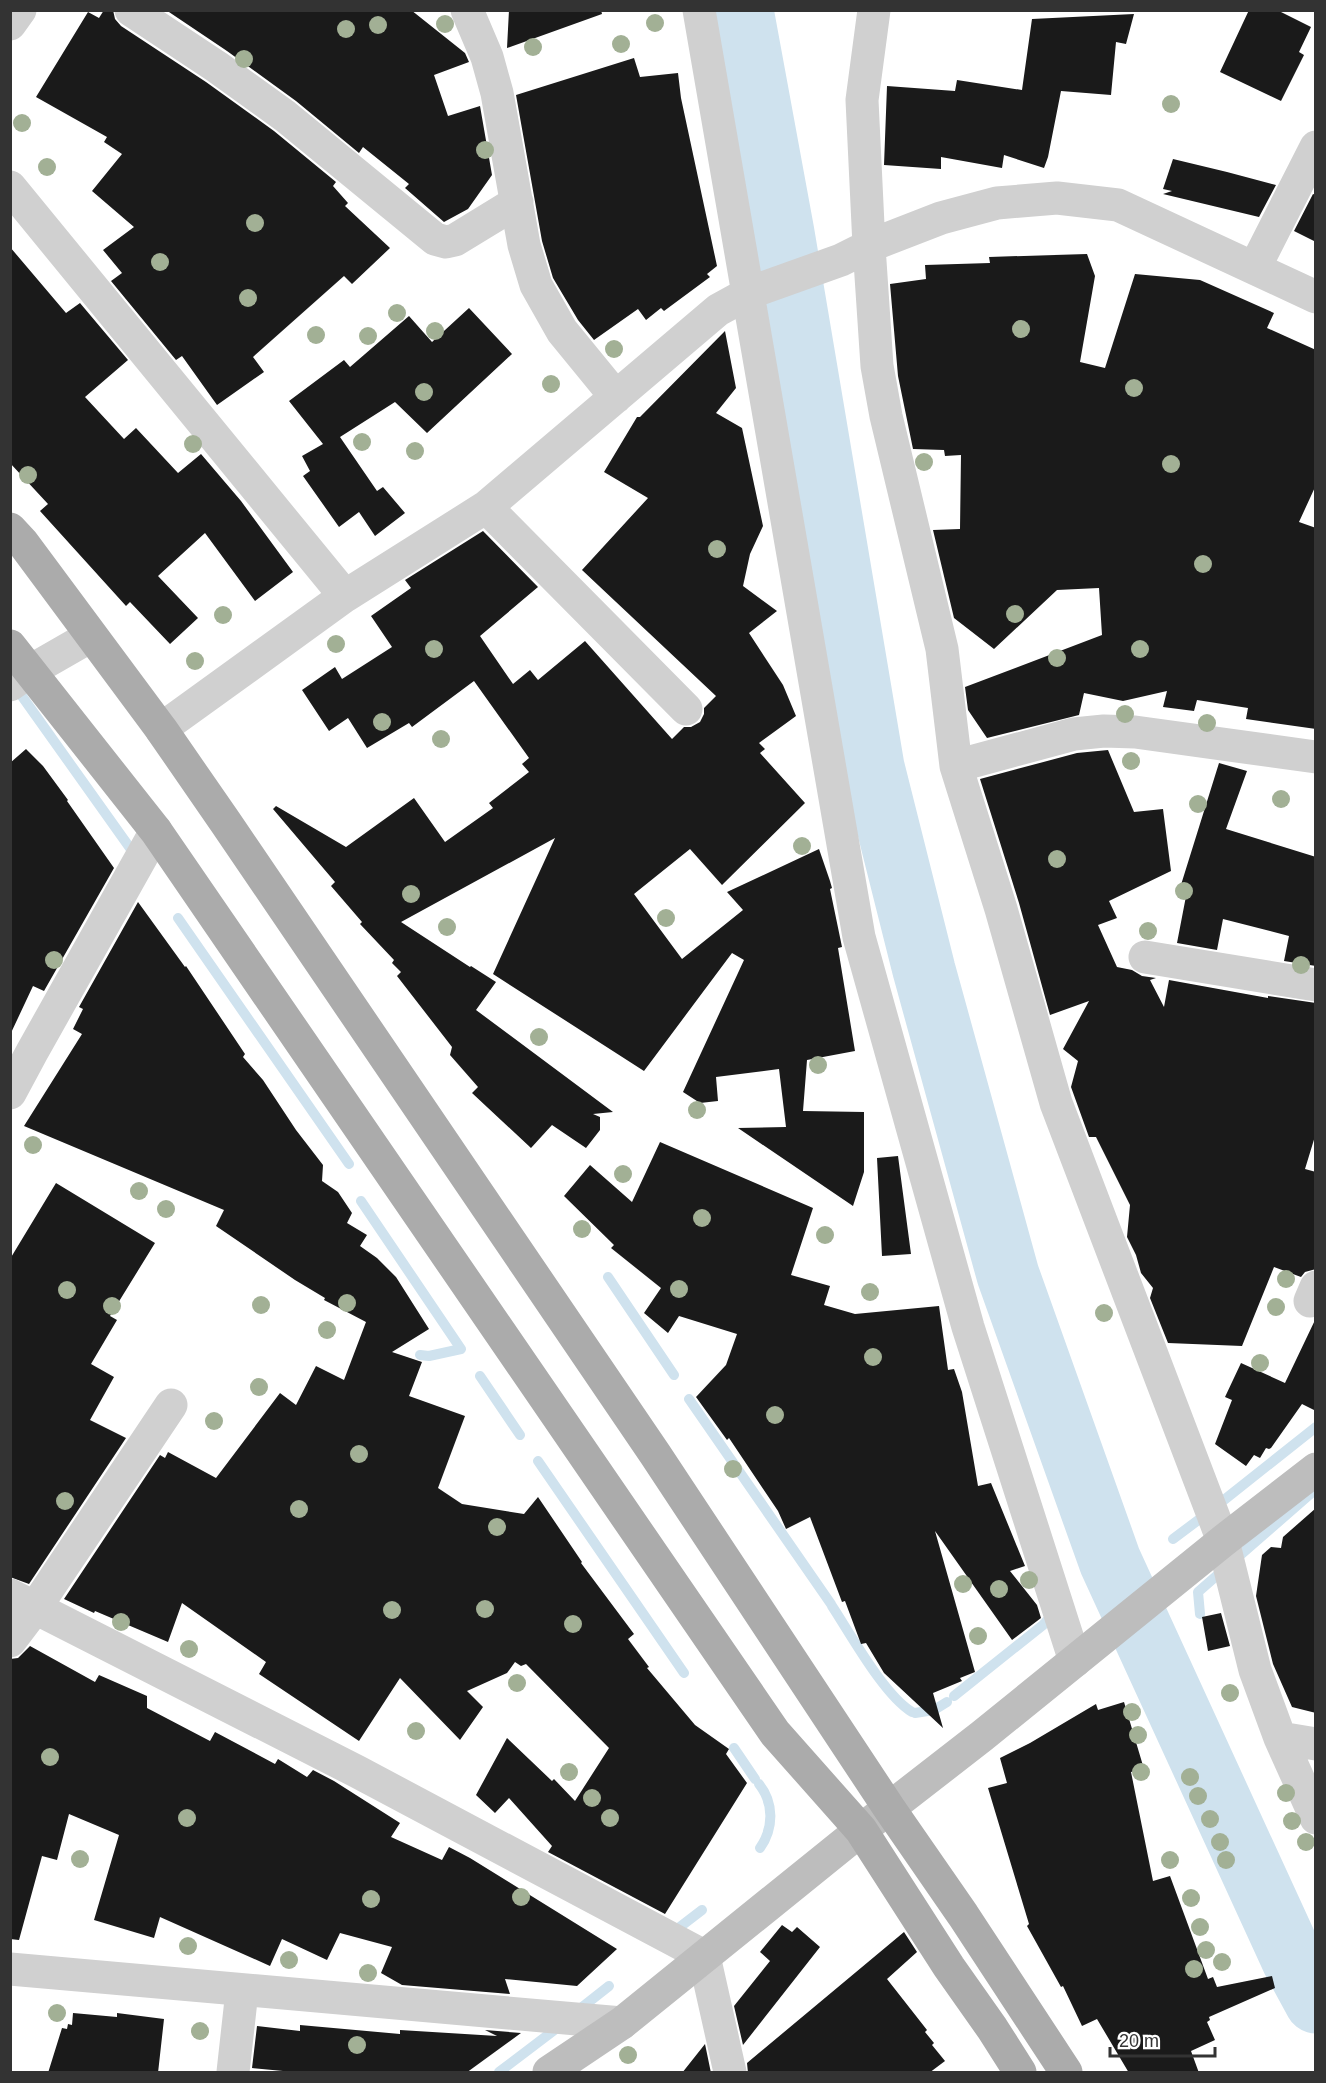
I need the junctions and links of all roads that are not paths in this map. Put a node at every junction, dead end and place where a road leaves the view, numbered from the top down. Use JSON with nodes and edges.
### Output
{"nodes":[{"id":1,"x":20,"y":10,"type":"edge"},
{"id":2,"x":131,"y":10,"type":"edge"},
{"id":3,"x":467,"y":10,"type":"edge"},
{"id":4,"x":699,"y":10,"type":"edge"},
{"id":5,"x":874,"y":10,"type":"edge"},
{"id":6,"x":10,"y":24,"type":"edge"},
{"id":7,"x":1316,"y":147,"type":"edge"},
{"id":8,"x":10,"y":187,"type":"edge"},
{"id":9,"x":517,"y":202,"type":"junction"},
{"id":10,"x":855,"y":253,"type":"junction"},
{"id":11,"x":1254,"y":267,"type":"junction"},
{"id":12,"x":762,"y":288,"type":"junction"},
{"id":13,"x":1316,"y":297,"type":"edge"},
{"id":14,"x":616,"y":397,"type":"junction"},
{"id":15,"x":486,"y":507,"type":"junction"},
{"id":16,"x":10,"y":529,"type":"edge"},
{"id":17,"x":345,"y":596,"type":"junction"},
{"id":18,"x":91,"y":636,"type":"junction"},
{"id":19,"x":17,"y":668,"type":"edge"},
{"id":20,"x":686,"y":709,"type":"dead end"},
{"id":21,"x":161,"y":729,"type":"junction"},
{"id":22,"x":1316,"y":757,"type":"edge"},
{"id":23,"x":956,"y":766,"type":"junction"},
{"id":24,"x":156,"y":831,"type":"junction"},
{"id":25,"x":1145,"y":957,"type":"dead end"},
{"id":26,"x":1316,"y":985,"type":"edge"},
{"id":27,"x":21,"y":1047,"type":"edge"},
{"id":28,"x":10,"y":1093,"type":"edge"},
{"id":29,"x":171,"y":1405,"type":"dead end"},
{"id":30,"x":1316,"y":1469,"type":"edge"},
{"id":31,"x":1223,"y":1541,"type":"junction"},
{"id":32,"x":23,"y":1601,"type":"edge"},
{"id":33,"x":10,"y":1641,"type":"edge"},
{"id":34,"x":1075,"y":1660,"type":"junction"},
{"id":35,"x":1280,"y":1738,"type":"junction"},
{"id":36,"x":1316,"y":1744,"type":"edge"},
{"id":37,"x":889,"y":1808,"type":"junction"},
{"id":38,"x":1316,"y":1818,"type":"edge"},
{"id":39,"x":861,"y":1830,"type":"junction"},
{"id":40,"x":704,"y":1956,"type":"junction"},
{"id":41,"x":10,"y":1969,"type":"edge"},
{"id":42,"x":242,"y":1991,"type":"junction"},
{"id":43,"x":622,"y":2023,"type":"junction"},
{"id":44,"x":233,"y":2073,"type":"edge"},
{"id":45,"x":549,"y":2073,"type":"edge"},
{"id":46,"x":730,"y":2073,"type":"edge"},
{"id":47,"x":1020,"y":2073,"type":"edge"},
{"id":48,"x":1066,"y":2073,"type":"edge"}],
"edges":[{"from":1,"to":6,"type":"street"},
{"from":2,"to":9,"type":"street"},
{"from":3,"to":9,"type":"street"},
{"from":4,"to":12,"type":"street"},
{"from":5,"to":10,"type":"street"},
{"from":7,"to":11,"type":"street"},
{"from":8,"to":17,"type":"street"},
{"from":9,"to":14,"type":"street"},
{"from":10,"to":11,"type":"street"},
{"from":10,"to":12,"type":"street"},
{"from":10,"to":23,"type":"street"},
{"from":11,"to":13,"type":"street"},
{"from":12,"to":14,"type":"street"},
{"from":12,"to":34,"type":"street"},
{"from":14,"to":15,"type":"street"},
{"from":15,"to":17,"type":"street"},
{"from":15,"to":20,"type":"street"},
{"from":16,"to":18,"type":"main road"},
{"from":17,"to":21,"type":"street"},
{"from":18,"to":19,"type":"street"},
{"from":18,"to":21,"type":"main road"},
{"from":19,"to":24,"type":"main road"},
{"from":21,"to":37,"type":"main road"},
{"from":22,"to":23,"type":"street"},
{"from":23,"to":31,"type":"street"},
{"from":24,"to":27,"type":"street"},
{"from":24,"to":39,"type":"main road"},
{"from":25,"to":26,"type":"street"},
{"from":27,"to":28,"type":"street"},
{"from":29,"to":32,"type":"street"},
{"from":30,"to":31,"type":"main road"},
{"from":31,"to":34,"type":"main road"},
{"from":31,"to":35,"type":"street"},
{"from":32,"to":33,"type":"street"},
{"from":32,"to":40,"type":"street"},
{"from":34,"to":37,"type":"main road"},
{"from":35,"to":36,"type":"street"},
{"from":35,"to":38,"type":"street"},
{"from":37,"to":39,"type":"main road"},
{"from":37,"to":48,"type":"main road"},
{"from":39,"to":40,"type":"main road"},
{"from":39,"to":47,"type":"main road"},
{"from":40,"to":43,"type":"main road"},
{"from":40,"to":46,"type":"street"},
{"from":41,"to":42,"type":"street"},
{"from":42,"to":43,"type":"street"},
{"from":42,"to":44,"type":"street"},
{"from":43,"to":45,"type":"main road"}]}
